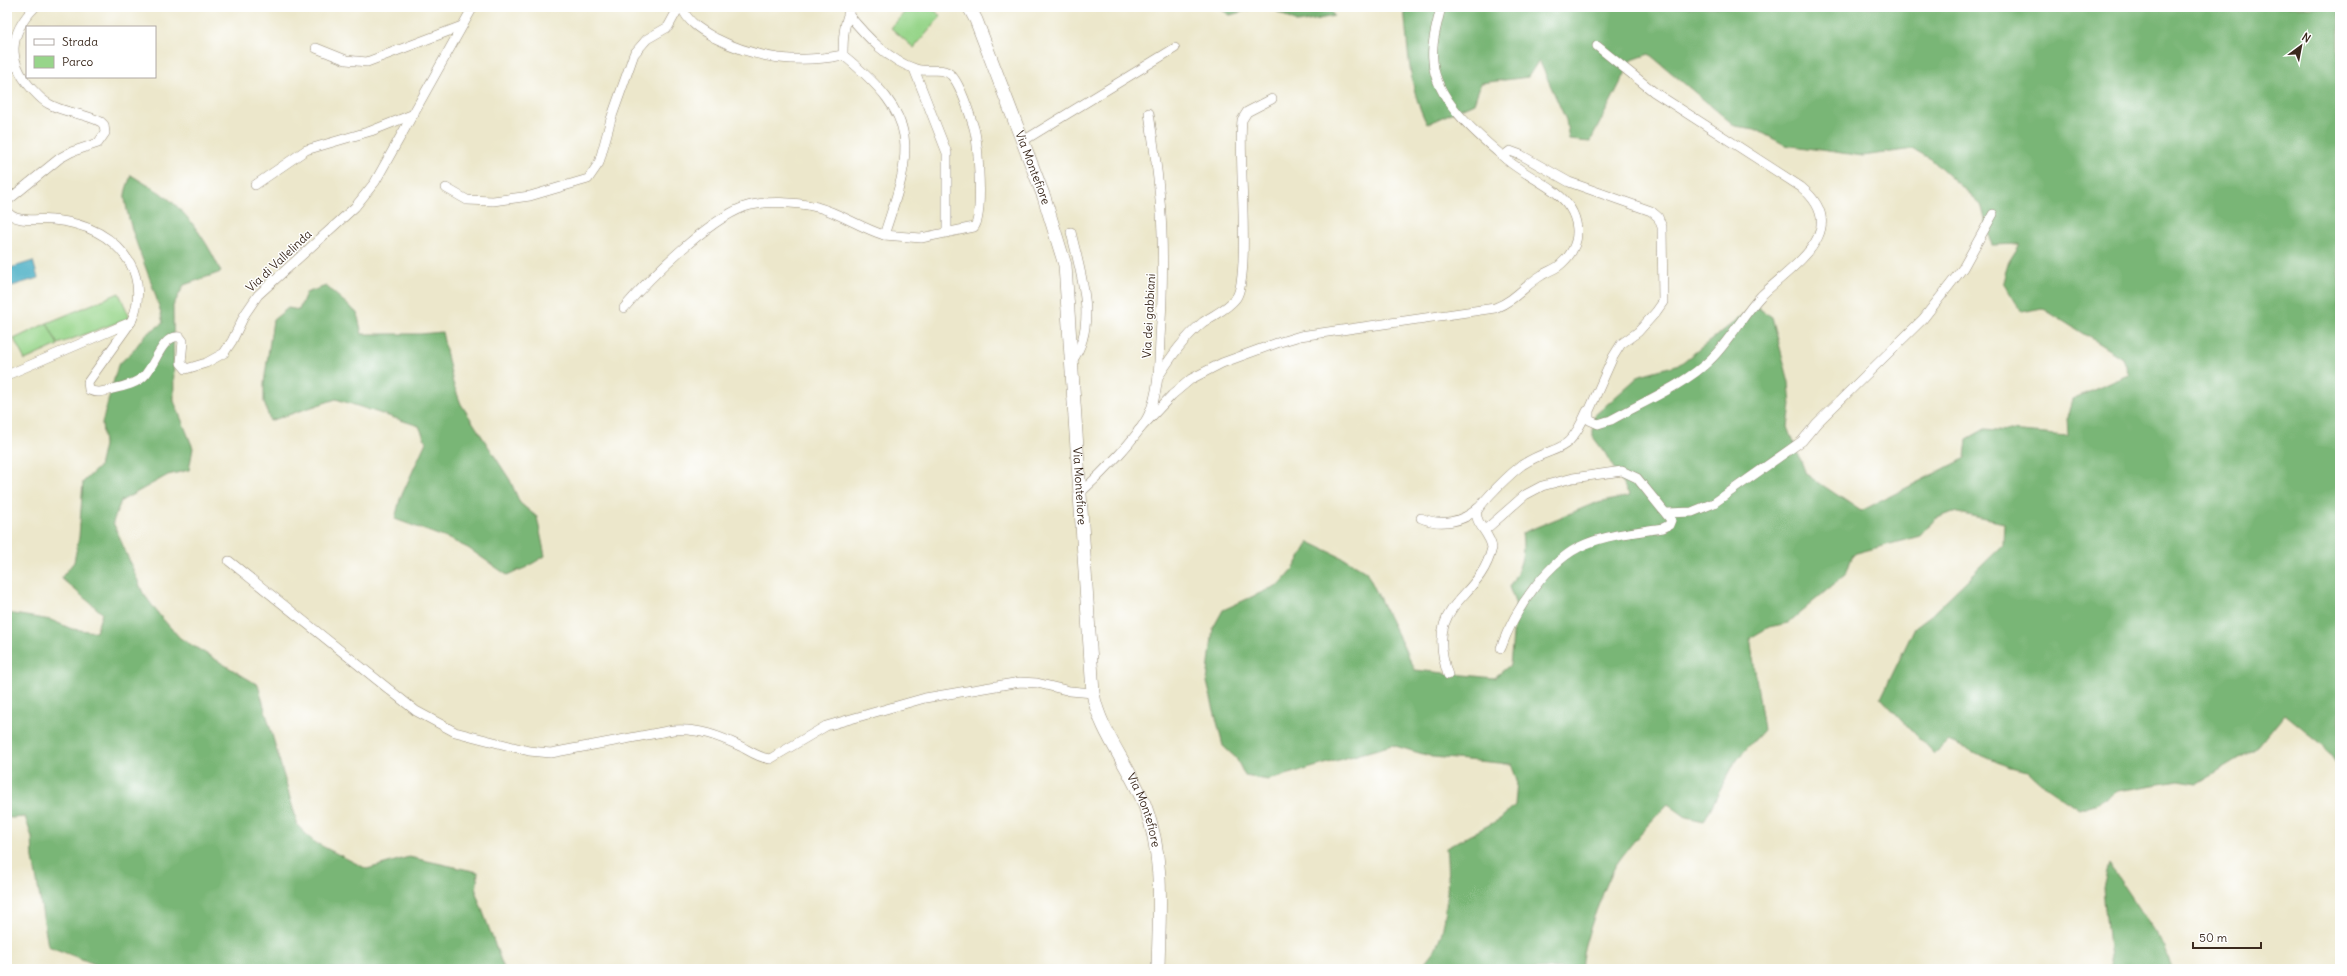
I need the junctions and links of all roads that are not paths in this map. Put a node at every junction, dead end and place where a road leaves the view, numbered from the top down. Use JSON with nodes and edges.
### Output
{"nodes":[{"id":1,"x":34,"y":7,"type":"edge"},
{"id":2,"x":473,"y":7,"type":"edge"},
{"id":3,"x":681,"y":7,"type":"edge"},
{"id":4,"x":969,"y":7,"type":"edge"},
{"id":5,"x":1441,"y":7,"type":"edge"},
{"id":6,"x":850,"y":11,"type":"edge"},
{"id":7,"x":462,"y":26,"type":"junction"},
{"id":8,"x":1597,"y":46,"type":"dead end"},
{"id":9,"x":316,"y":48,"type":"dead end"},
{"id":10,"x":1175,"y":48,"type":"dead end"},
{"id":11,"x":843,"y":55,"type":"junction"},
{"id":12,"x":16,"y":62,"type":"junction"},
{"id":13,"x":914,"y":69,"type":"junction"},
{"id":14,"x":7,"y":72,"type":"edge"},
{"id":15,"x":1272,"y":99,"type":"dead end"},
{"id":16,"x":1149,"y":113,"type":"dead end"},
{"id":17,"x":414,"y":114,"type":"junction"},
{"id":18,"x":1023,"y":141,"type":"junction"},
{"id":19,"x":1506,"y":160,"type":"junction"},
{"id":20,"x":255,"y":185,"type":"dead end"},
{"id":21,"x":446,"y":188,"type":"dead end"},
{"id":22,"x":7,"y":201,"type":"edge"},
{"id":23,"x":7,"y":212,"type":"edge"},
{"id":24,"x":1993,"y":214,"type":"dead end"},
{"id":25,"x":947,"y":232,"type":"junction"},
{"id":26,"x":1071,"y":232,"type":"dead end"},
{"id":27,"x":884,"y":235,"type":"junction"},
{"id":28,"x":624,"y":308,"type":"dead end"},
{"id":29,"x":131,"y":322,"type":"junction"},
{"id":30,"x":1072,"y":361,"type":"junction"},
{"id":31,"x":7,"y":375,"type":"edge"},
{"id":32,"x":1156,"y":382,"type":"junction"},
{"id":33,"x":1592,"y":401,"type":"junction"},
{"id":34,"x":1138,"y":431,"type":"junction"},
{"id":35,"x":1080,"y":493,"type":"junction"},
{"id":36,"x":1478,"y":508,"type":"junction"},
{"id":37,"x":1667,"y":513,"type":"junction"},
{"id":38,"x":1421,"y":518,"type":"dead end"},
{"id":39,"x":1485,"y":530,"type":"junction"},
{"id":40,"x":229,"y":561,"type":"dead end"},
{"id":41,"x":1501,"y":648,"type":"dead end"},
{"id":42,"x":1448,"y":675,"type":"dead end"},
{"id":43,"x":1093,"y":693,"type":"junction"},
{"id":44,"x":1158,"y":969,"type":"edge"}],
"edges":[{"from":1,"to":12,"type":"street"},
{"from":2,"to":7,"type":"street","name":"Via di Vallelinda"},
{"from":3,"to":11,"type":"street"},
{"from":3,"to":21,"type":"street"},
{"from":4,"to":18,"type":"main road","name":"Via Montefiore"},
{"from":5,"to":19,"type":"street"},
{"from":6,"to":11,"type":"street"},
{"from":6,"to":13,"type":"street"},
{"from":7,"to":9,"type":"street"},
{"from":7,"to":17,"type":"street","name":"Via di Vallelinda"},
{"from":8,"to":33,"type":"street"},
{"from":10,"to":18,"type":"street"},
{"from":11,"to":27,"type":"street"},
{"from":12,"to":14,"type":"street"},
{"from":12,"to":22,"type":"street"},
{"from":13,"to":25,"type":"street"},
{"from":13,"to":25,"type":"street"},
{"from":15,"to":32,"type":"street"},
{"from":16,"to":32,"type":"street","name":"Via dei gabbiani"},
{"from":17,"to":20,"type":"street"},
{"from":17,"to":29,"type":"street","name":"Via di Vallelinda"},
{"from":18,"to":30,"type":"main road","name":"Via Montefiore"},
{"from":19,"to":33,"type":"street"},
{"from":19,"to":34,"type":"street"},
{"from":23,"to":29,"type":"street"},
{"from":24,"to":37,"type":"street"},
{"from":25,"to":27,"type":"street"},
{"from":26,"to":30,"type":"street"},
{"from":27,"to":28,"type":"street"},
{"from":29,"to":31,"type":"street"},
{"from":30,"to":35,"type":"main road","name":"Via Montefiore"},
{"from":32,"to":34,"type":"street","name":"Via dei gabbiani"},
{"from":33,"to":36,"type":"street"},
{"from":34,"to":35,"type":"street","name":"Via dei gabbiani"},
{"from":35,"to":43,"type":"main road","name":"Via Montefiore"},
{"from":36,"to":38,"type":"street"},
{"from":36,"to":39,"type":"street"},
{"from":37,"to":39,"type":"street"},
{"from":37,"to":41,"type":"street"},
{"from":39,"to":42,"type":"street"},
{"from":40,"to":43,"type":"street"},
{"from":43,"to":44,"type":"main road","name":"Via Montefiore"}]}
